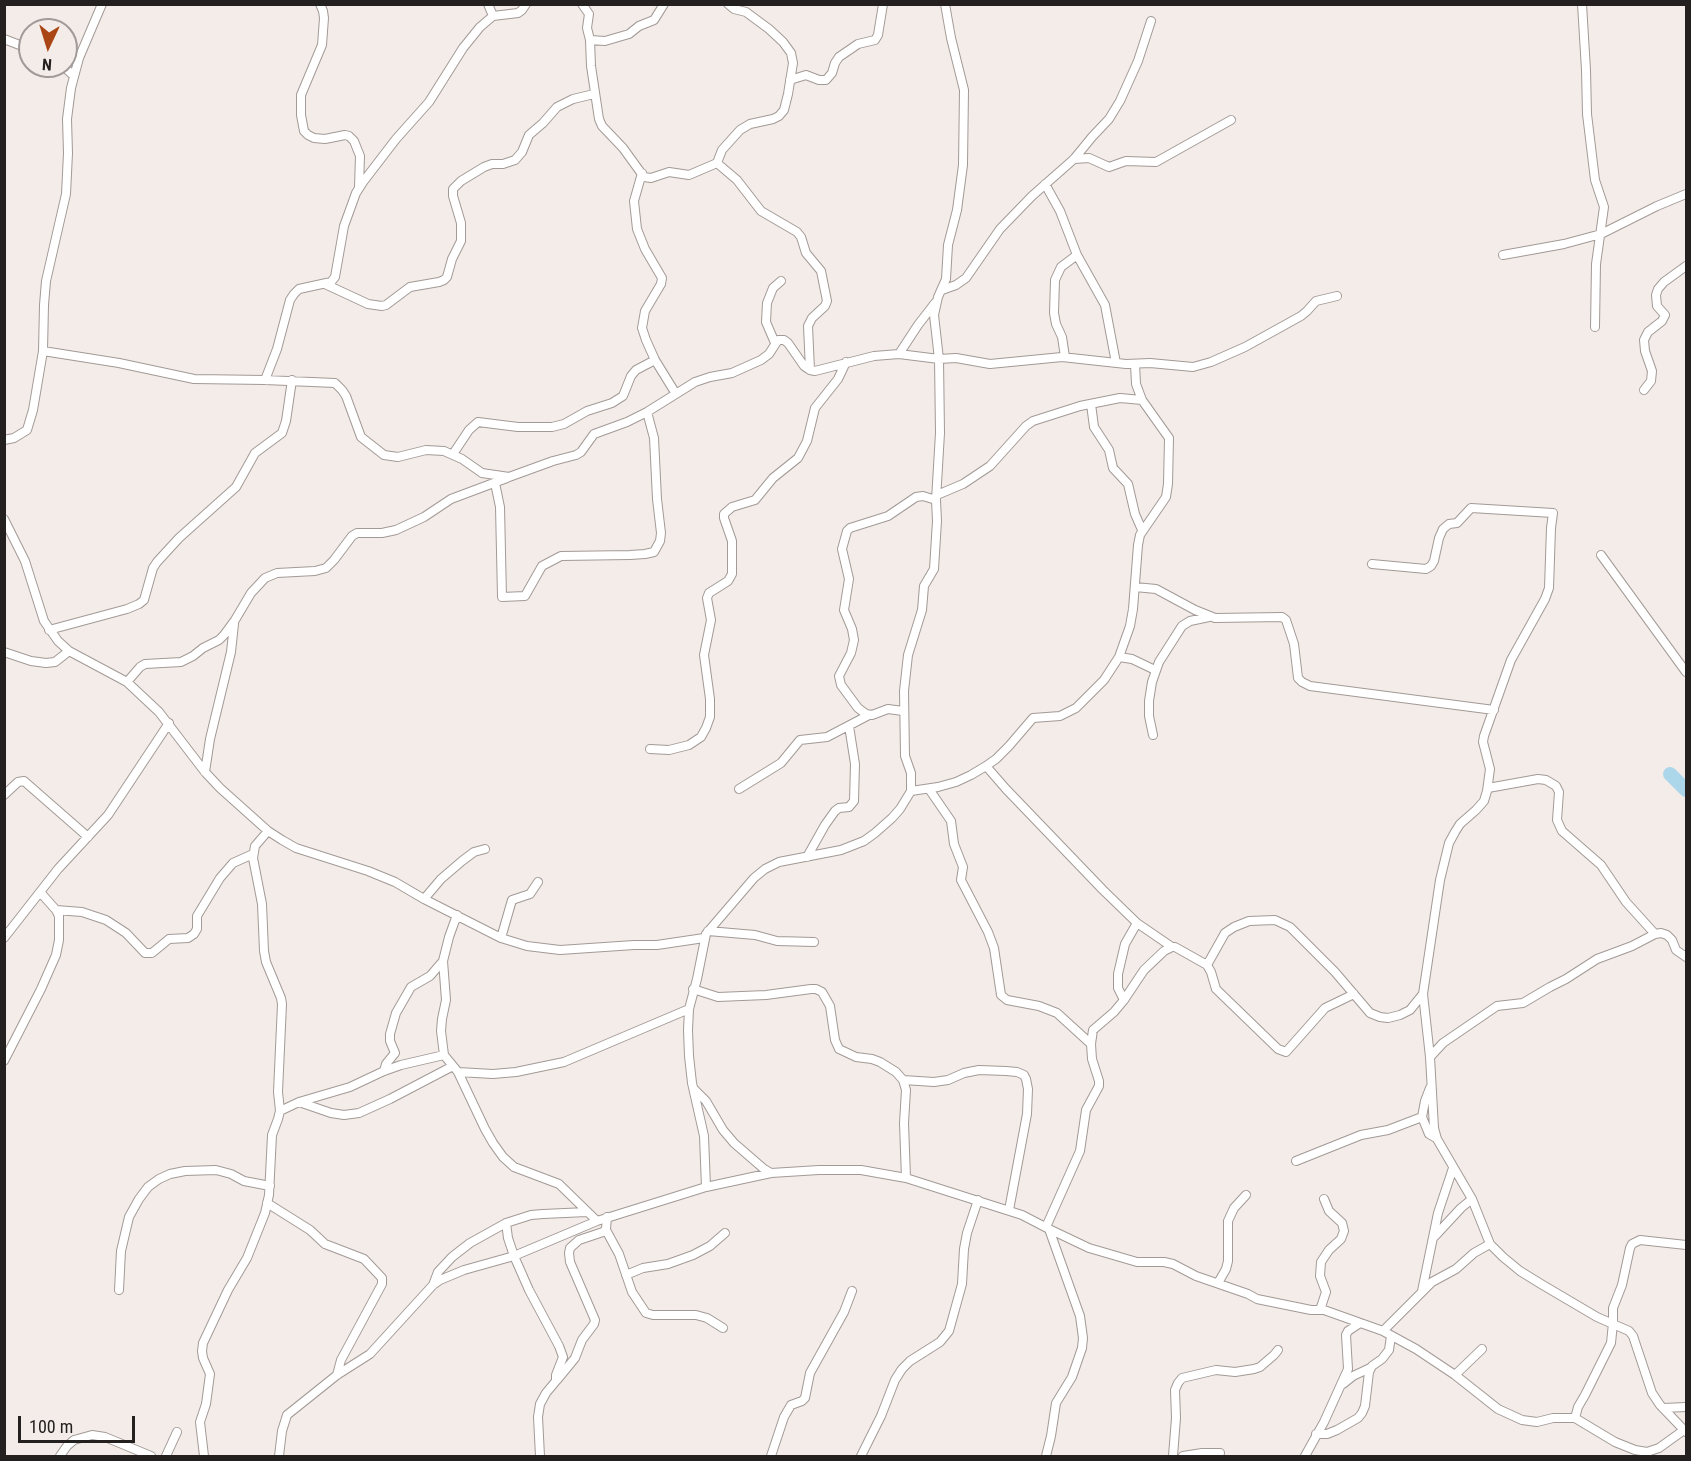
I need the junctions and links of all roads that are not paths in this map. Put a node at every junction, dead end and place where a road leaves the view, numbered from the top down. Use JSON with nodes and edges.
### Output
{"nodes":[{"id":1,"x":102,"y":4,"type":"edge"},
{"id":2,"x":320,"y":4,"type":"edge"},
{"id":3,"x":488,"y":4,"type":"edge"},
{"id":4,"x":526,"y":4,"type":"edge"},
{"id":5,"x":582,"y":4,"type":"edge"},
{"id":6,"x":664,"y":4,"type":"edge"},
{"id":7,"x":728,"y":4,"type":"edge"},
{"id":8,"x":883,"y":4,"type":"edge"},
{"id":9,"x":945,"y":4,"type":"edge"},
{"id":10,"x":1582,"y":4,"type":"edge"},
{"id":11,"x":493,"y":16,"type":"junction"},
{"id":12,"x":1151,"y":21,"type":"dead end"},
{"id":13,"x":590,"y":40,"type":"junction"},
{"id":14,"x":78,"y":63,"type":"edge"},
{"id":15,"x":74,"y":78,"type":"edge"},
{"id":16,"x":790,"y":80,"type":"junction"},
{"id":17,"x":594,"y":94,"type":"junction"},
{"id":18,"x":1231,"y":120,"type":"dead end"},
{"id":19,"x":1074,"y":159,"type":"junction"},
{"id":20,"x":717,"y":163,"type":"junction"},
{"id":21,"x":642,"y":173,"type":"junction"},
{"id":22,"x":1045,"y":184,"type":"junction"},
{"id":23,"x":359,"y":188,"type":"junction"},
{"id":24,"x":1686,"y":194,"type":"edge"},
{"id":25,"x":1601,"y":234,"type":"junction"},
{"id":26,"x":1077,"y":255,"type":"junction"},
{"id":27,"x":1503,"y":255,"type":"dead end"},
{"id":28,"x":1686,"y":266,"type":"edge"},
{"id":29,"x":781,"y":281,"type":"dead end"},
{"id":30,"x":325,"y":284,"type":"junction"},
{"id":31,"x":942,"y":290,"type":"junction"},
{"id":32,"x":1337,"y":296,"type":"dead end"},
{"id":33,"x":936,"y":302,"type":"junction"},
{"id":34,"x":1595,"y":327,"type":"dead end"},
{"id":35,"x":775,"y":343,"type":"junction"},
{"id":36,"x":43,"y":351,"type":"junction"},
{"id":37,"x":899,"y":354,"type":"junction"},
{"id":38,"x":1065,"y":357,"type":"junction"},
{"id":39,"x":939,"y":359,"type":"junction"},
{"id":40,"x":656,"y":360,"type":"junction"},
{"id":41,"x":846,"y":362,"type":"junction"},
{"id":42,"x":1116,"y":363,"type":"junction"},
{"id":43,"x":1135,"y":364,"type":"junction"},
{"id":44,"x":810,"y":370,"type":"junction"},
{"id":45,"x":266,"y":380,"type":"junction"},
{"id":46,"x":292,"y":381,"type":"junction"},
{"id":47,"x":1644,"y":390,"type":"dead end"},
{"id":48,"x":676,"y":394,"type":"junction"},
{"id":49,"x":1142,"y":400,"type":"junction"},
{"id":50,"x":1091,"y":404,"type":"junction"},
{"id":51,"x":647,"y":412,"type":"junction"},
{"id":52,"x":4,"y":440,"type":"edge"},
{"id":53,"x":453,"y":454,"type":"junction"},
{"id":54,"x":509,"y":477,"type":"junction"},
{"id":55,"x":495,"y":483,"type":"junction"},
{"id":56,"x":936,"y":498,"type":"junction"},
{"id":57,"x":4,"y":519,"type":"edge"},
{"id":58,"x":1142,"y":530,"type":"junction"},
{"id":59,"x":1601,"y":555,"type":"dead end"},
{"id":60,"x":1372,"y":564,"type":"dead end"},
{"id":61,"x":1135,"y":587,"type":"junction"},
{"id":62,"x":1211,"y":617,"type":"junction"},
{"id":63,"x":235,"y":620,"type":"junction"},
{"id":64,"x":49,"y":630,"type":"junction"},
{"id":65,"x":69,"y":651,"type":"junction"},
{"id":66,"x":4,"y":652,"type":"edge"},
{"id":67,"x":1119,"y":657,"type":"junction"},
{"id":68,"x":1155,"y":670,"type":"junction"},
{"id":69,"x":1686,"y":672,"type":"edge"},
{"id":70,"x":127,"y":682,"type":"junction"},
{"id":71,"x":1494,"y":710,"type":"junction"},
{"id":72,"x":903,"y":711,"type":"junction"},
{"id":73,"x":869,"y":715,"type":"junction"},
{"id":74,"x":169,"y":723,"type":"junction"},
{"id":75,"x":849,"y":726,"type":"junction"},
{"id":76,"x":1153,"y":735,"type":"dead end"},
{"id":77,"x":650,"y":749,"type":"dead end"},
{"id":78,"x":986,"y":766,"type":"junction"},
{"id":79,"x":205,"y":772,"type":"junction"},
{"id":80,"x":1488,"y":788,"type":"junction"},
{"id":81,"x":739,"y":789,"type":"dead end"},
{"id":82,"x":929,"y":789,"type":"junction"},
{"id":83,"x":911,"y":791,"type":"junction"},
{"id":84,"x":4,"y":795,"type":"edge"},
{"id":85,"x":268,"y":831,"type":"junction"},
{"id":86,"x":88,"y":837,"type":"junction"},
{"id":87,"x":485,"y":849,"type":"dead end"},
{"id":88,"x":253,"y":854,"type":"junction"},
{"id":89,"x":807,"y":857,"type":"junction"},
{"id":90,"x":538,"y":882,"type":"dead end"},
{"id":91,"x":40,"y":892,"type":"junction"},
{"id":92,"x":424,"y":899,"type":"junction"},
{"id":93,"x":57,"y":910,"type":"junction"},
{"id":94,"x":457,"y":915,"type":"junction"},
{"id":95,"x":1137,"y":923,"type":"junction"},
{"id":96,"x":706,"y":934,"type":"junction"},
{"id":97,"x":1654,"y":934,"type":"junction"},
{"id":98,"x":4,"y":938,"type":"edge"},
{"id":99,"x":501,"y":938,"type":"junction"},
{"id":100,"x":814,"y":942,"type":"dead end"},
{"id":101,"x":1172,"y":947,"type":"junction"},
{"id":102,"x":1686,"y":957,"type":"edge"},
{"id":103,"x":443,"y":961,"type":"junction"},
{"id":104,"x":1207,"y":965,"type":"junction"},
{"id":105,"x":693,"y":989,"type":"junction"},
{"id":106,"x":1423,"y":993,"type":"junction"},
{"id":107,"x":1354,"y":994,"type":"junction"},
{"id":108,"x":1124,"y":1000,"type":"junction"},
{"id":109,"x":688,"y":1009,"type":"junction"},
{"id":110,"x":1091,"y":1044,"type":"junction"},
{"id":111,"x":444,"y":1055,"type":"junction"},
{"id":112,"x":1430,"y":1057,"type":"junction"},
{"id":113,"x":4,"y":1061,"type":"edge"},
{"id":114,"x":456,"y":1069,"type":"junction"},
{"id":115,"x":384,"y":1071,"type":"junction"},
{"id":116,"x":903,"y":1080,"type":"junction"},
{"id":117,"x":1431,"y":1086,"type":"junction"},
{"id":118,"x":693,"y":1088,"type":"junction"},
{"id":119,"x":299,"y":1102,"type":"junction"},
{"id":120,"x":280,"y":1111,"type":"junction"},
{"id":121,"x":1422,"y":1117,"type":"junction"},
{"id":122,"x":1437,"y":1139,"type":"junction"},
{"id":123,"x":1296,"y":1161,"type":"dead end"},
{"id":124,"x":1453,"y":1168,"type":"junction"},
{"id":125,"x":771,"y":1173,"type":"junction"},
{"id":126,"x":906,"y":1178,"type":"junction"},
{"id":127,"x":270,"y":1186,"type":"junction"},
{"id":128,"x":706,"y":1187,"type":"junction"},
{"id":129,"x":1246,"y":1195,"type":"dead end"},
{"id":130,"x":1324,"y":1198,"type":"dead end"},
{"id":131,"x":1472,"y":1199,"type":"junction"},
{"id":132,"x":978,"y":1200,"type":"junction"},
{"id":133,"x":267,"y":1203,"type":"junction"},
{"id":134,"x":1009,"y":1210,"type":"junction"},
{"id":135,"x":587,"y":1212,"type":"junction"},
{"id":136,"x":607,"y":1217,"type":"junction"},
{"id":137,"x":597,"y":1221,"type":"junction"},
{"id":138,"x":506,"y":1223,"type":"junction"},
{"id":139,"x":1048,"y":1228,"type":"junction"},
{"id":140,"x":606,"y":1230,"type":"junction"},
{"id":141,"x":725,"y":1233,"type":"dead end"},
{"id":142,"x":1435,"y":1236,"type":"junction"},
{"id":143,"x":1490,"y":1244,"type":"junction"},
{"id":144,"x":1686,"y":1245,"type":"edge"},
{"id":145,"x":514,"y":1256,"type":"junction"},
{"id":146,"x":627,"y":1275,"type":"junction"},
{"id":147,"x":1218,"y":1283,"type":"junction"},
{"id":148,"x":433,"y":1285,"type":"junction"},
{"id":149,"x":119,"y":1290,"type":"dead end"},
{"id":150,"x":852,"y":1291,"type":"dead end"},
{"id":151,"x":1422,"y":1292,"type":"junction"},
{"id":152,"x":1320,"y":1310,"type":"junction"},
{"id":153,"x":1360,"y":1323,"type":"junction"},
{"id":154,"x":1613,"y":1323,"type":"junction"},
{"id":155,"x":723,"y":1328,"type":"dead end"},
{"id":156,"x":1383,"y":1331,"type":"junction"},
{"id":157,"x":1391,"y":1336,"type":"junction"},
{"id":158,"x":1482,"y":1349,"type":"dead end"},
{"id":159,"x":1278,"y":1350,"type":"dead end"},
{"id":160,"x":1370,"y":1368,"type":"junction"},
{"id":161,"x":337,"y":1375,"type":"junction"},
{"id":162,"x":1455,"y":1375,"type":"junction"},
{"id":163,"x":556,"y":1381,"type":"junction"},
{"id":164,"x":1341,"y":1386,"type":"junction"},
{"id":165,"x":1686,"y":1407,"type":"edge"},
{"id":166,"x":1663,"y":1408,"type":"junction"},
{"id":167,"x":1575,"y":1418,"type":"junction"},
{"id":168,"x":1685,"y":1431,"type":"edge"},
{"id":169,"x":177,"y":1432,"type":"dead end"},
{"id":170,"x":1316,"y":1434,"type":"junction"},
{"id":171,"x":1220,"y":1454,"type":"dead end"},
{"id":172,"x":60,"y":1456,"type":"edge"},
{"id":173,"x":151,"y":1456,"type":"edge"},
{"id":174,"x":166,"y":1456,"type":"edge"},
{"id":175,"x":204,"y":1456,"type":"edge"},
{"id":176,"x":279,"y":1456,"type":"edge"},
{"id":177,"x":540,"y":1456,"type":"edge"},
{"id":178,"x":771,"y":1456,"type":"edge"},
{"id":179,"x":861,"y":1456,"type":"edge"},
{"id":180,"x":1046,"y":1456,"type":"edge"},
{"id":181,"x":1173,"y":1456,"type":"edge"},
{"id":182,"x":1181,"y":1456,"type":"edge"},
{"id":183,"x":1305,"y":1456,"type":"edge"}],
"edges":[{"from":1,"to":14,"type":"street"},
{"from":2,"to":23,"type":"street"},
{"from":3,"to":11,"type":"street"},
{"from":4,"to":11,"type":"street"},
{"from":5,"to":13,"type":"street"},
{"from":6,"to":13,"type":"street"},
{"from":7,"to":16,"type":"street"},
{"from":8,"to":16,"type":"street"},
{"from":9,"to":31,"type":"street"},
{"from":10,"to":25,"type":"street"},
{"from":11,"to":23,"type":"street"},
{"from":12,"to":19,"type":"street"},
{"from":13,"to":17,"type":"street"},
{"from":15,"to":36,"type":"street"},
{"from":16,"to":20,"type":"street"},
{"from":17,"to":21,"type":"street"},
{"from":17,"to":30,"type":"street"},
{"from":18,"to":19,"type":"street"},
{"from":19,"to":22,"type":"street"},
{"from":20,"to":21,"type":"street"},
{"from":20,"to":44,"type":"street"},
{"from":21,"to":40,"type":"street"},
{"from":22,"to":26,"type":"street"},
{"from":22,"to":31,"type":"street"},
{"from":23,"to":30,"type":"street"},
{"from":24,"to":25,"type":"street"},
{"from":25,"to":27,"type":"street"},
{"from":25,"to":34,"type":"street"},
{"from":26,"to":38,"type":"street"},
{"from":26,"to":42,"type":"street"},
{"from":28,"to":47,"type":"street"},
{"from":29,"to":35,"type":"street"},
{"from":30,"to":45,"type":"street"},
{"from":31,"to":33,"type":"street"},
{"from":32,"to":43,"type":"street"},
{"from":33,"to":37,"type":"street"},
{"from":33,"to":39,"type":"street"},
{"from":35,"to":44,"type":"street"},
{"from":35,"to":48,"type":"street"},
{"from":36,"to":45,"type":"street"},
{"from":36,"to":52,"type":"street"},
{"from":37,"to":39,"type":"street"},
{"from":37,"to":41,"type":"street"},
{"from":38,"to":39,"type":"street"},
{"from":38,"to":42,"type":"street"},
{"from":39,"to":56,"type":"street"},
{"from":40,"to":48,"type":"street"},
{"from":40,"to":53,"type":"street"},
{"from":41,"to":44,"type":"street"},
{"from":41,"to":77,"type":"street"},
{"from":42,"to":43,"type":"street"},
{"from":43,"to":49,"type":"street"},
{"from":45,"to":46,"type":"street"},
{"from":46,"to":53,"type":"street"},
{"from":46,"to":64,"type":"street"},
{"from":48,"to":51,"type":"street"},
{"from":49,"to":50,"type":"street"},
{"from":49,"to":58,"type":"street"},
{"from":50,"to":56,"type":"street"},
{"from":50,"to":58,"type":"street"},
{"from":51,"to":54,"type":"street"},
{"from":51,"to":55,"type":"street"},
{"from":53,"to":54,"type":"street"},
{"from":54,"to":55,"type":"street"},
{"from":55,"to":63,"type":"street"},
{"from":56,"to":72,"type":"street"},
{"from":56,"to":73,"type":"street"},
{"from":57,"to":64,"type":"street"},
{"from":58,"to":61,"type":"street"},
{"from":59,"to":69,"type":"street"},
{"from":60,"to":71,"type":"street"},
{"from":61,"to":62,"type":"street"},
{"from":61,"to":67,"type":"street"},
{"from":62,"to":68,"type":"street"},
{"from":62,"to":71,"type":"street"},
{"from":63,"to":70,"type":"street"},
{"from":63,"to":79,"type":"street"},
{"from":64,"to":65,"type":"street"},
{"from":65,"to":66,"type":"street"},
{"from":65,"to":70,"type":"street"},
{"from":67,"to":68,"type":"street"},
{"from":67,"to":78,"type":"street"},
{"from":68,"to":76,"type":"street"},
{"from":70,"to":74,"type":"street"},
{"from":71,"to":80,"type":"street"},
{"from":72,"to":73,"type":"street"},
{"from":72,"to":83,"type":"street"},
{"from":73,"to":75,"type":"street"},
{"from":74,"to":79,"type":"street"},
{"from":74,"to":86,"type":"street"},
{"from":75,"to":81,"type":"street"},
{"from":75,"to":89,"type":"street"},
{"from":78,"to":82,"type":"street"},
{"from":78,"to":95,"type":"street"},
{"from":79,"to":85,"type":"street"},
{"from":80,"to":97,"type":"street"},
{"from":80,"to":106,"type":"street"},
{"from":82,"to":83,"type":"street"},
{"from":82,"to":110,"type":"street"},
{"from":83,"to":89,"type":"street"},
{"from":84,"to":86,"type":"street"},
{"from":85,"to":88,"type":"street"},
{"from":85,"to":92,"type":"street"},
{"from":86,"to":91,"type":"street"},
{"from":87,"to":92,"type":"street"},
{"from":88,"to":93,"type":"street"},
{"from":88,"to":120,"type":"street"},
{"from":89,"to":96,"type":"street"},
{"from":90,"to":99,"type":"street"},
{"from":91,"to":93,"type":"street"},
{"from":91,"to":98,"type":"street"},
{"from":92,"to":94,"type":"street"},
{"from":93,"to":113,"type":"street"},
{"from":94,"to":99,"type":"street"},
{"from":94,"to":103,"type":"street"},
{"from":95,"to":101,"type":"street"},
{"from":95,"to":108,"type":"street"},
{"from":96,"to":99,"type":"street"},
{"from":96,"to":100,"type":"street"},
{"from":96,"to":105,"type":"street"},
{"from":97,"to":102,"type":"street"},
{"from":97,"to":112,"type":"street"},
{"from":101,"to":104,"type":"street"},
{"from":101,"to":108,"type":"street"},
{"from":103,"to":111,"type":"street"},
{"from":103,"to":115,"type":"street"},
{"from":104,"to":107,"type":"street"},
{"from":104,"to":107,"type":"street"},
{"from":105,"to":109,"type":"street"},
{"from":105,"to":116,"type":"street"},
{"from":106,"to":107,"type":"street"},
{"from":106,"to":112,"type":"street"},
{"from":108,"to":110,"type":"street"},
{"from":109,"to":114,"type":"street"},
{"from":109,"to":118,"type":"street"},
{"from":110,"to":139,"type":"street"},
{"from":111,"to":114,"type":"street"},
{"from":111,"to":115,"type":"street"},
{"from":112,"to":117,"type":"street"},
{"from":114,"to":119,"type":"street"},
{"from":114,"to":135,"type":"street"},
{"from":115,"to":119,"type":"street"},
{"from":116,"to":126,"type":"street"},
{"from":116,"to":134,"type":"street"},
{"from":117,"to":121,"type":"street"},
{"from":117,"to":122,"type":"street"},
{"from":118,"to":125,"type":"street"},
{"from":118,"to":128,"type":"street"},
{"from":119,"to":120,"type":"street"},
{"from":120,"to":127,"type":"street"},
{"from":121,"to":122,"type":"street"},
{"from":121,"to":123,"type":"street"},
{"from":122,"to":124,"type":"street"},
{"from":124,"to":131,"type":"street"},
{"from":124,"to":142,"type":"street"},
{"from":125,"to":126,"type":"street"},
{"from":125,"to":128,"type":"street"},
{"from":126,"to":132,"type":"street"},
{"from":127,"to":133,"type":"street"},
{"from":127,"to":149,"type":"street"},
{"from":128,"to":136,"type":"street"},
{"from":129,"to":147,"type":"street"},
{"from":130,"to":152,"type":"street"},
{"from":131,"to":142,"type":"street"},
{"from":131,"to":143,"type":"street"},
{"from":132,"to":134,"type":"street"},
{"from":132,"to":179,"type":"street"},
{"from":133,"to":161,"type":"street"},
{"from":133,"to":175,"type":"street"},
{"from":134,"to":139,"type":"street"},
{"from":135,"to":137,"type":"street"},
{"from":135,"to":138,"type":"street"},
{"from":136,"to":137,"type":"street"},
{"from":136,"to":140,"type":"street"},
{"from":137,"to":145,"type":"street"},
{"from":138,"to":145,"type":"street"},
{"from":138,"to":148,"type":"street"},
{"from":139,"to":147,"type":"street"},
{"from":139,"to":180,"type":"street"},
{"from":140,"to":146,"type":"street"},
{"from":140,"to":163,"type":"street"},
{"from":141,"to":146,"type":"street"},
{"from":142,"to":151,"type":"street"},
{"from":143,"to":151,"type":"street"},
{"from":143,"to":154,"type":"street"},
{"from":144,"to":154,"type":"street"},
{"from":145,"to":148,"type":"street"},
{"from":145,"to":163,"type":"street"},
{"from":146,"to":155,"type":"street"},
{"from":147,"to":152,"type":"street"},
{"from":148,"to":161,"type":"street"},
{"from":150,"to":178,"type":"street"},
{"from":151,"to":156,"type":"street"},
{"from":152,"to":153,"type":"street"},
{"from":153,"to":156,"type":"street"},
{"from":153,"to":164,"type":"street"},
{"from":154,"to":166,"type":"street"},
{"from":154,"to":167,"type":"street"},
{"from":156,"to":157,"type":"street"},
{"from":157,"to":160,"type":"street"},
{"from":157,"to":162,"type":"street"},
{"from":158,"to":162,"type":"street"},
{"from":159,"to":181,"type":"street"},
{"from":160,"to":164,"type":"street"},
{"from":160,"to":170,"type":"street"},
{"from":161,"to":176,"type":"street"},
{"from":162,"to":167,"type":"street"},
{"from":163,"to":177,"type":"street"},
{"from":164,"to":170,"type":"street"},
{"from":165,"to":166,"type":"street"},
{"from":166,"to":168,"type":"street"},
{"from":167,"to":168,"type":"street"},
{"from":169,"to":174,"type":"street"},
{"from":170,"to":183,"type":"street"},
{"from":171,"to":182,"type":"street"},
{"from":172,"to":173,"type":"street"},
{"from":181,"to":182,"type":"street"}]}
